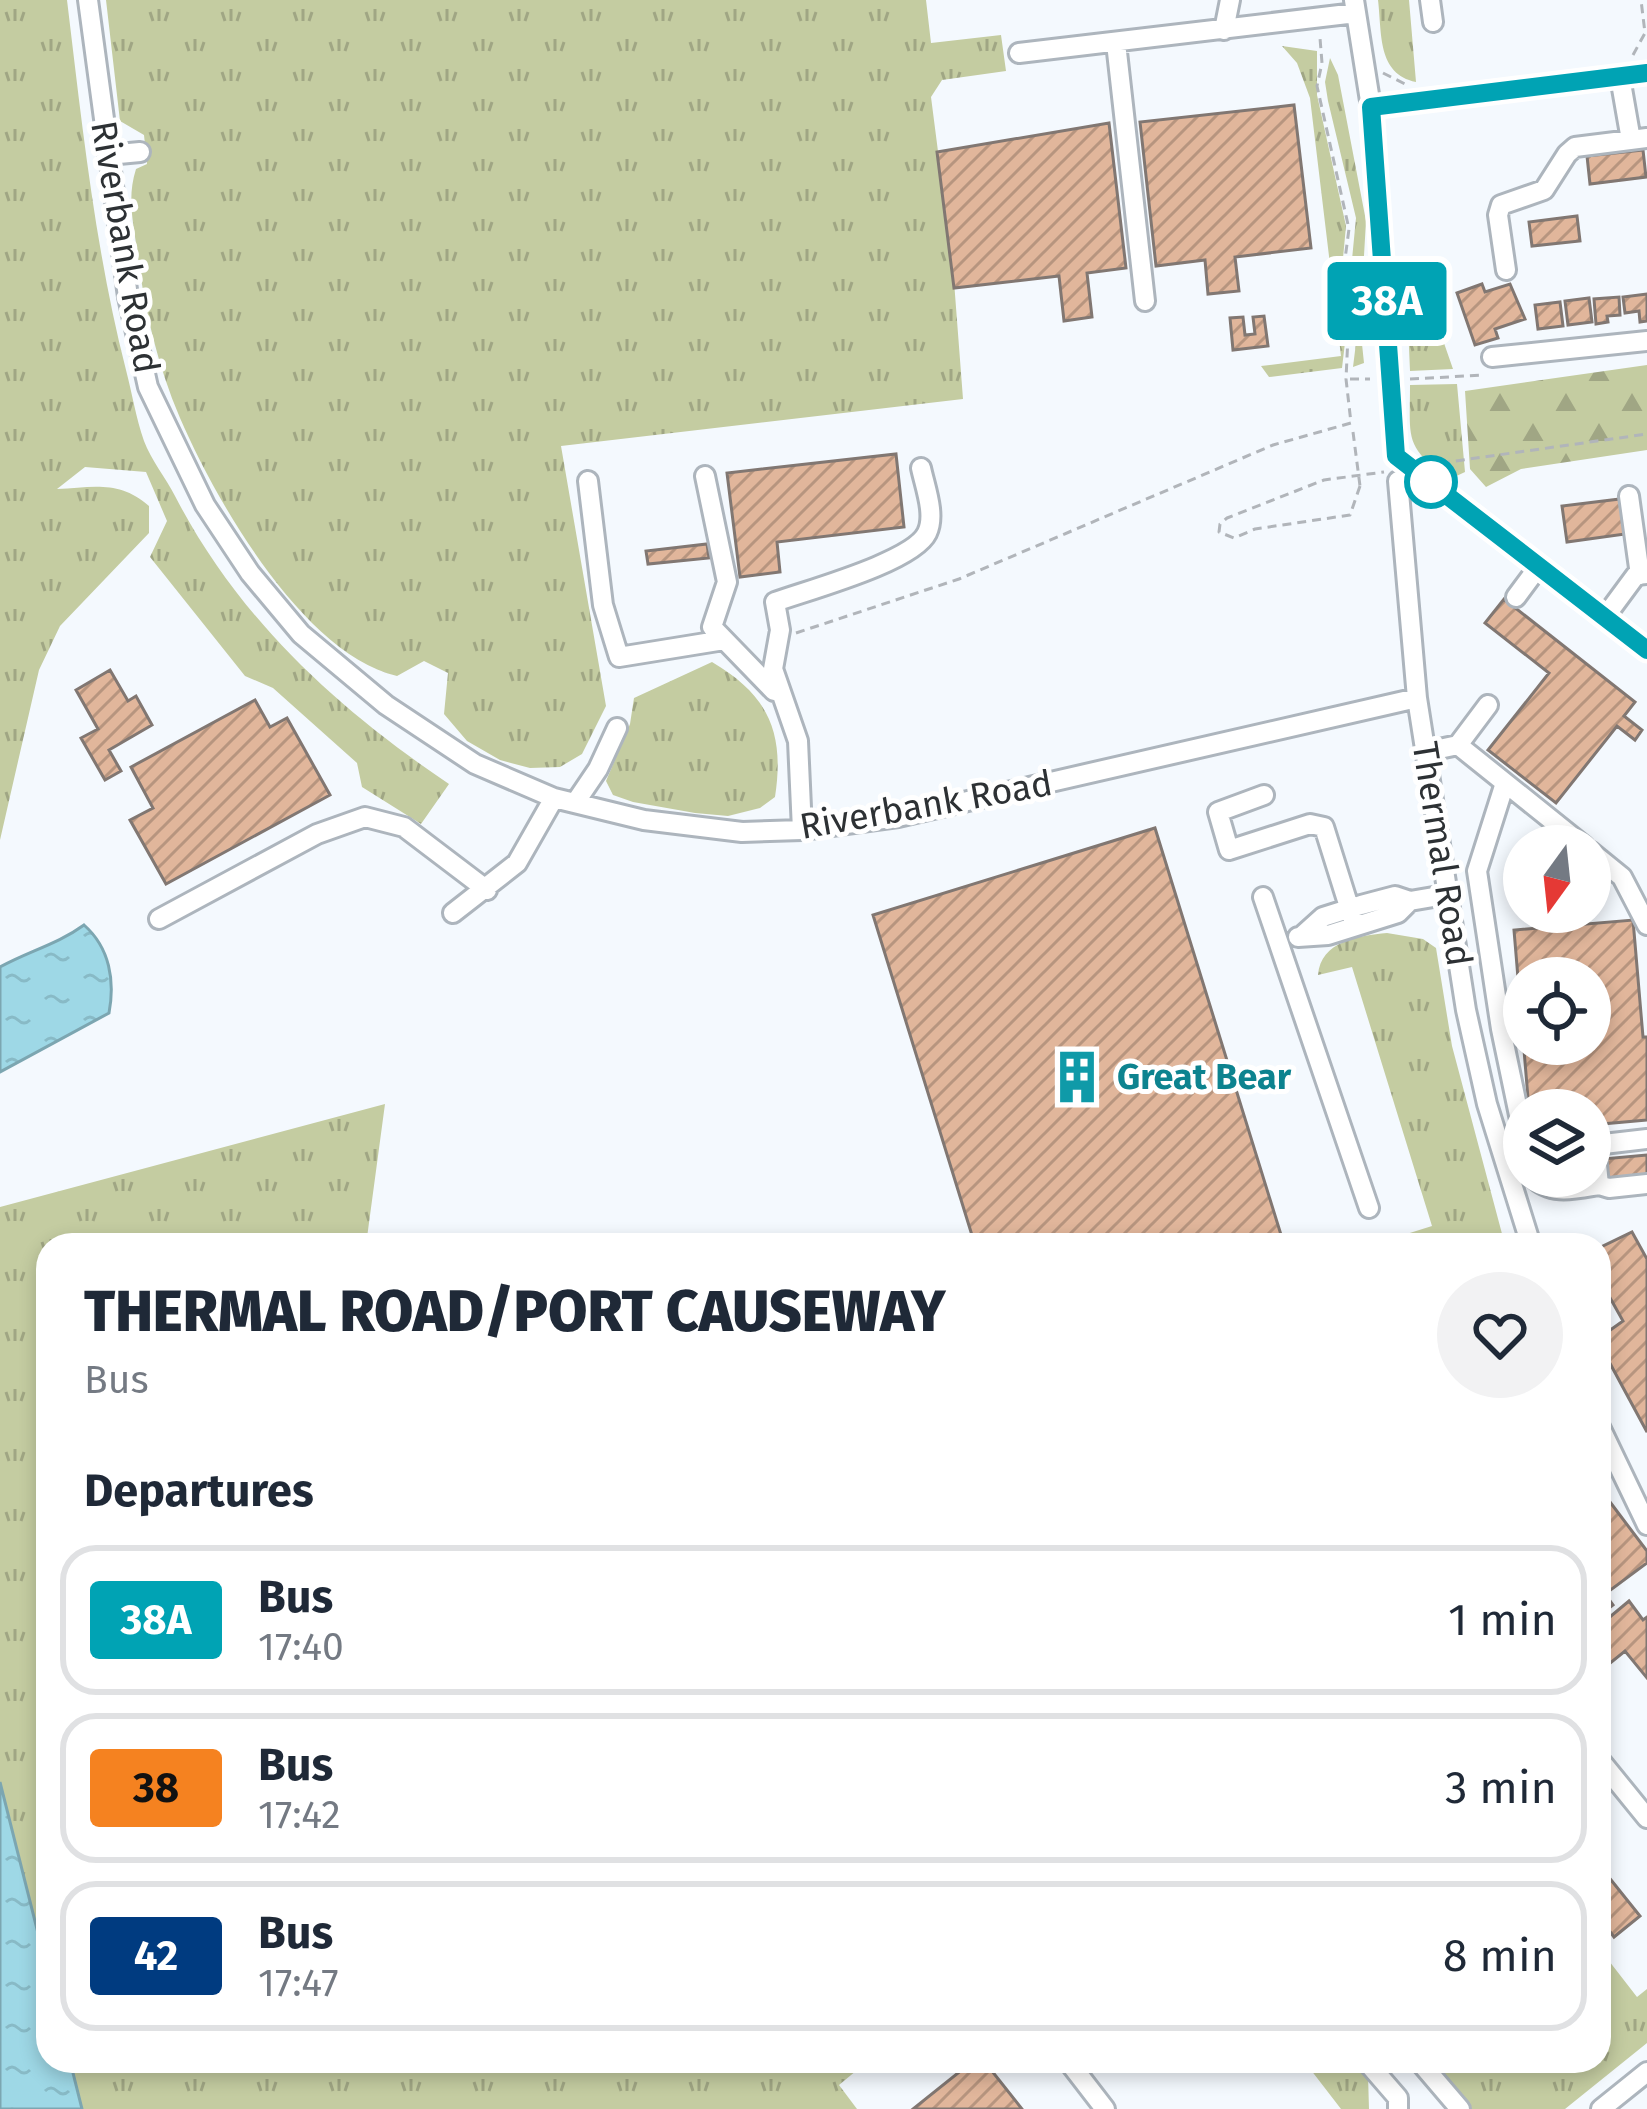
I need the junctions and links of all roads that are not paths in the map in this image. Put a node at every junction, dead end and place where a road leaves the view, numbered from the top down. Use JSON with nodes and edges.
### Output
{"nodes":[{"id":1,"x":88,"y":0,"type":"edge"},
{"id":2,"x":1230,"y":0,"type":"edge"},
{"id":3,"x":1430,"y":0,"type":"edge"},
{"id":4,"x":1355,"y":7,"type":"edge"},
{"id":5,"x":1433,"y":22,"type":"dead end"},
{"id":6,"x":1224,"y":30,"type":"junction"},
{"id":7,"x":1116,"y":43,"type":"junction"},
{"id":8,"x":1018,"y":53,"type":"dead end"},
{"id":9,"x":1624,"y":69,"type":"junction"},
{"id":10,"x":1647,"y":73,"type":"edge"},
{"id":11,"x":1371,"y":107,"type":"junction"},
{"id":12,"x":1639,"y":139,"type":"edge"},
{"id":13,"x":140,"y":152,"type":"dead end"},
{"id":14,"x":108,"y":155,"type":"junction"},
{"id":15,"x":1506,"y":270,"type":"dead end"},
{"id":16,"x":1145,"y":301,"type":"dead end"},
{"id":17,"x":1644,"y":341,"type":"edge"},
{"id":18,"x":1492,"y":358,"type":"dead end"},
{"id":19,"x":1396,"y":465,"type":"junction"},
{"id":20,"x":921,"y":468,"type":"dead end"},
{"id":21,"x":705,"y":476,"type":"dead end"},
{"id":22,"x":588,"y":482,"type":"dead end"},
{"id":23,"x":1628,"y":496,"type":"dead end"},
{"id":24,"x":1539,"y":566,"type":"junction"},
{"id":25,"x":1644,"y":574,"type":"edge"},
{"id":26,"x":1516,"y":597,"type":"dead end"},
{"id":27,"x":1605,"y":616,"type":"junction"},
{"id":28,"x":724,"y":640,"type":"junction"},
{"id":29,"x":1647,"y":650,"type":"edge"},
{"id":30,"x":1417,"y":698,"type":"junction"},
{"id":31,"x":785,"y":704,"type":"junction"},
{"id":32,"x":1488,"y":705,"type":"dead end"},
{"id":33,"x":616,"y":728,"type":"dead end"},
{"id":34,"x":1457,"y":745,"type":"junction"},
{"id":35,"x":1426,"y":752,"type":"junction"},
{"id":36,"x":1505,"y":783,"type":"junction"},
{"id":37,"x":1264,"y":795,"type":"dead end"},
{"id":38,"x":554,"y":798,"type":"junction"},
{"id":39,"x":575,"y":803,"type":"junction"},
{"id":40,"x":1557,"y":825,"type":"edge"},
{"id":41,"x":802,"y":830,"type":"junction"},
{"id":42,"x":1611,"y":868,"type":"edge"},
{"id":43,"x":487,"y":890,"type":"junction"},
{"id":44,"x":1450,"y":894,"type":"junction"},
{"id":45,"x":1263,"y":897,"type":"dead end"},
{"id":46,"x":454,"y":913,"type":"dead end"},
{"id":47,"x":1352,"y":918,"type":"junction"},
{"id":48,"x":160,"y":919,"type":"dead end"},
{"id":49,"x":1647,"y":925,"type":"edge"},
{"id":50,"x":1279,"y":943,"type":"junction"},
{"id":51,"x":1514,"y":1089,"type":"edge"},
{"id":52,"x":1647,"y":1139,"type":"edge"},
{"id":53,"x":1611,"y":1143,"type":"edge"},
{"id":54,"x":1647,"y":1184,"type":"edge"},
{"id":55,"x":1611,"y":1188,"type":"edge"},
{"id":56,"x":1369,"y":1208,"type":"dead end"},
{"id":57,"x":1527,"y":1233,"type":"edge"},
{"id":58,"x":1611,"y":1451,"type":"edge"},
{"id":59,"x":1647,"y":1525,"type":"edge"},
{"id":60,"x":1611,"y":1774,"type":"edge"},
{"id":61,"x":1647,"y":1818,"type":"edge"},
{"id":62,"x":1647,"y":2072,"type":"edge"},
{"id":63,"x":1077,"y":2073,"type":"edge"},
{"id":64,"x":1376,"y":2073,"type":"edge"},
{"id":65,"x":1429,"y":2073,"type":"edge"},
{"id":66,"x":1105,"y":2109,"type":"edge"},
{"id":67,"x":1398,"y":2109,"type":"edge"},
{"id":68,"x":1460,"y":2109,"type":"edge"},
{"id":69,"x":1601,"y":2109,"type":"edge"}],
"edges":[{"from":1,"to":14,"type":"street","name":"Riverbank Road"},
{"from":2,"to":6,"type":"street"},
{"from":3,"to":5,"type":"street"},
{"from":4,"to":6,"type":"street"},
{"from":4,"to":11,"type":"street","name":"Thermal Road"},
{"from":6,"to":7,"type":"street"},
{"from":7,"to":8,"type":"street"},
{"from":7,"to":16,"type":"street"},
{"from":9,"to":10,"type":"street"},
{"from":9,"to":11,"type":"street"},
{"from":9,"to":12,"type":"street"},
{"from":11,"to":19,"type":"street","name":"Thermal Road"},
{"from":12,"to":15,"type":"street"},
{"from":13,"to":14,"type":"street"},
{"from":14,"to":38,"type":"street","name":"Riverbank Road"},
{"from":17,"to":18,"type":"street"},
{"from":19,"to":24,"type":"street","bridge":true},
{"from":19,"to":30,"type":"street","name":"Thermal Road"},
{"from":20,"to":31,"type":"street"},
{"from":21,"to":28,"type":"street"},
{"from":22,"to":28,"type":"street"},
{"from":23,"to":25,"type":"street"},
{"from":24,"to":26,"type":"street"},
{"from":24,"to":27,"type":"street"},
{"from":25,"to":27,"type":"street"},
{"from":27,"to":29,"type":"street"},
{"from":28,"to":31,"type":"street"},
{"from":30,"to":35,"type":"street","name":"Thermal Road"},
{"from":30,"to":41,"type":"street","name":"Riverbank Road"},
{"from":31,"to":41,"type":"street"},
{"from":32,"to":34,"type":"street"},
{"from":33,"to":39,"type":"street"},
{"from":34,"to":35,"type":"street"},
{"from":34,"to":36,"type":"street"},
{"from":35,"to":44,"type":"street","name":"Thermal Road"},
{"from":36,"to":40,"type":"street"},
{"from":36,"to":51,"type":"street"},
{"from":37,"to":47,"type":"street"},
{"from":38,"to":39,"type":"street","name":"Riverbank Road"},
{"from":38,"to":43,"type":"street"},
{"from":39,"to":41,"type":"street","name":"Riverbank Road"},
{"from":42,"to":49,"type":"street"},
{"from":43,"to":46,"type":"street"},
{"from":43,"to":48,"type":"street"},
{"from":44,"to":47,"type":"street"},
{"from":44,"to":57,"type":"street","name":"Thermal Road"},
{"from":45,"to":50,"type":"street"},
{"from":47,"to":50,"type":"street"},
{"from":50,"to":56,"type":"street"},
{"from":52,"to":53,"type":"street"},
{"from":54,"to":55,"type":"street"},
{"from":58,"to":59,"type":"street"},
{"from":60,"to":61,"type":"street"},
{"from":62,"to":69,"type":"street"},
{"from":63,"to":66,"type":"street"},
{"from":64,"to":67,"type":"street"},
{"from":65,"to":68,"type":"street"}]}
